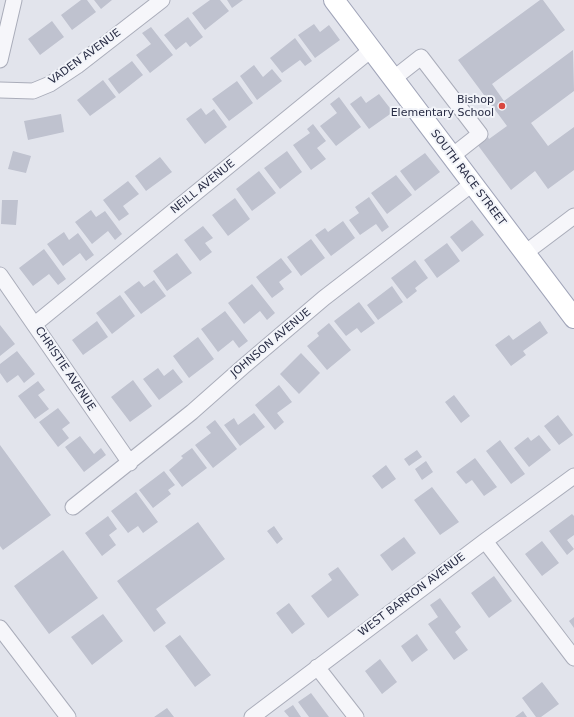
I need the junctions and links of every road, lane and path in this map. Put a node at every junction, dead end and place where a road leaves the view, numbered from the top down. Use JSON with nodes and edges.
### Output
{"nodes":[{"id":1,"x":14,"y":0,"type":"edge"},
{"id":2,"x":162,"y":0,"type":"edge"},
{"id":3,"x":334,"y":0,"type":"edge"},
{"id":4,"x":371,"y":50,"type":"junction"},
{"id":5,"x":0,"y":60,"type":"edge"},
{"id":6,"x":393,"y":79,"type":"junction"},
{"id":7,"x":0,"y":90,"type":"edge"},
{"id":8,"x":452,"y":156,"type":"junction"},
{"id":9,"x":472,"y":184,"type":"junction"},
{"id":10,"x":574,"y":216,"type":"edge"},
{"id":11,"x":525,"y":253,"type":"junction"},
{"id":12,"x":0,"y":275,"type":"edge"},
{"id":13,"x":574,"y":318,"type":"edge"},
{"id":14,"x":35,"y":324,"type":"junction"},
{"id":15,"x":130,"y":462,"type":"junction"},
{"id":16,"x":574,"y":476,"type":"edge"},
{"id":17,"x":73,"y":507,"type":"dead end"},
{"id":18,"x":485,"y":541,"type":"junction"},
{"id":19,"x":1,"y":630,"type":"edge"},
{"id":20,"x":574,"y":658,"type":"edge"},
{"id":21,"x":317,"y":667,"type":"junction"},
{"id":22,"x":68,"y":717,"type":"edge"},
{"id":23,"x":252,"y":717,"type":"edge"},
{"id":24,"x":356,"y":717,"type":"edge"}],
"edges":[{"from":1,"to":5,"type":"street"},
{"from":2,"to":7,"type":"street","name":"VADEN AVENUE"},
{"from":3,"to":4,"type":"main road","name":"SOUTH RACE STREET"},
{"from":4,"to":6,"type":"main road","name":"SOUTH RACE STREET"},
{"from":4,"to":14,"type":"street","name":"NEILL AVENUE"},
{"from":6,"to":8,"type":"main road","name":"SOUTH RACE STREET"},
{"from":6,"to":8,"type":"street"},
{"from":8,"to":9,"type":"main road","name":"SOUTH RACE STREET"},
{"from":9,"to":11,"type":"main road","name":"SOUTH RACE STREET"},
{"from":9,"to":15,"type":"street","name":"JOHNSON AVENUE"},
{"from":10,"to":11,"type":"street"},
{"from":11,"to":13,"type":"main road","name":"SOUTH RACE STREET"},
{"from":12,"to":14,"type":"street","name":"CHRISTIE AVENUE"},
{"from":14,"to":15,"type":"street","name":"CHRISTIE AVENUE"},
{"from":15,"to":17,"type":"street","name":"JOHNSON AVENUE"},
{"from":16,"to":18,"type":"street","name":"WEST BARRON AVENUE"},
{"from":18,"to":20,"type":"street"},
{"from":18,"to":21,"type":"street","name":"WEST BARRON AVENUE"},
{"from":19,"to":22,"type":"street"},
{"from":21,"to":23,"type":"street","name":"WEST BARRON AVENUE"},
{"from":21,"to":24,"type":"street"}]}
